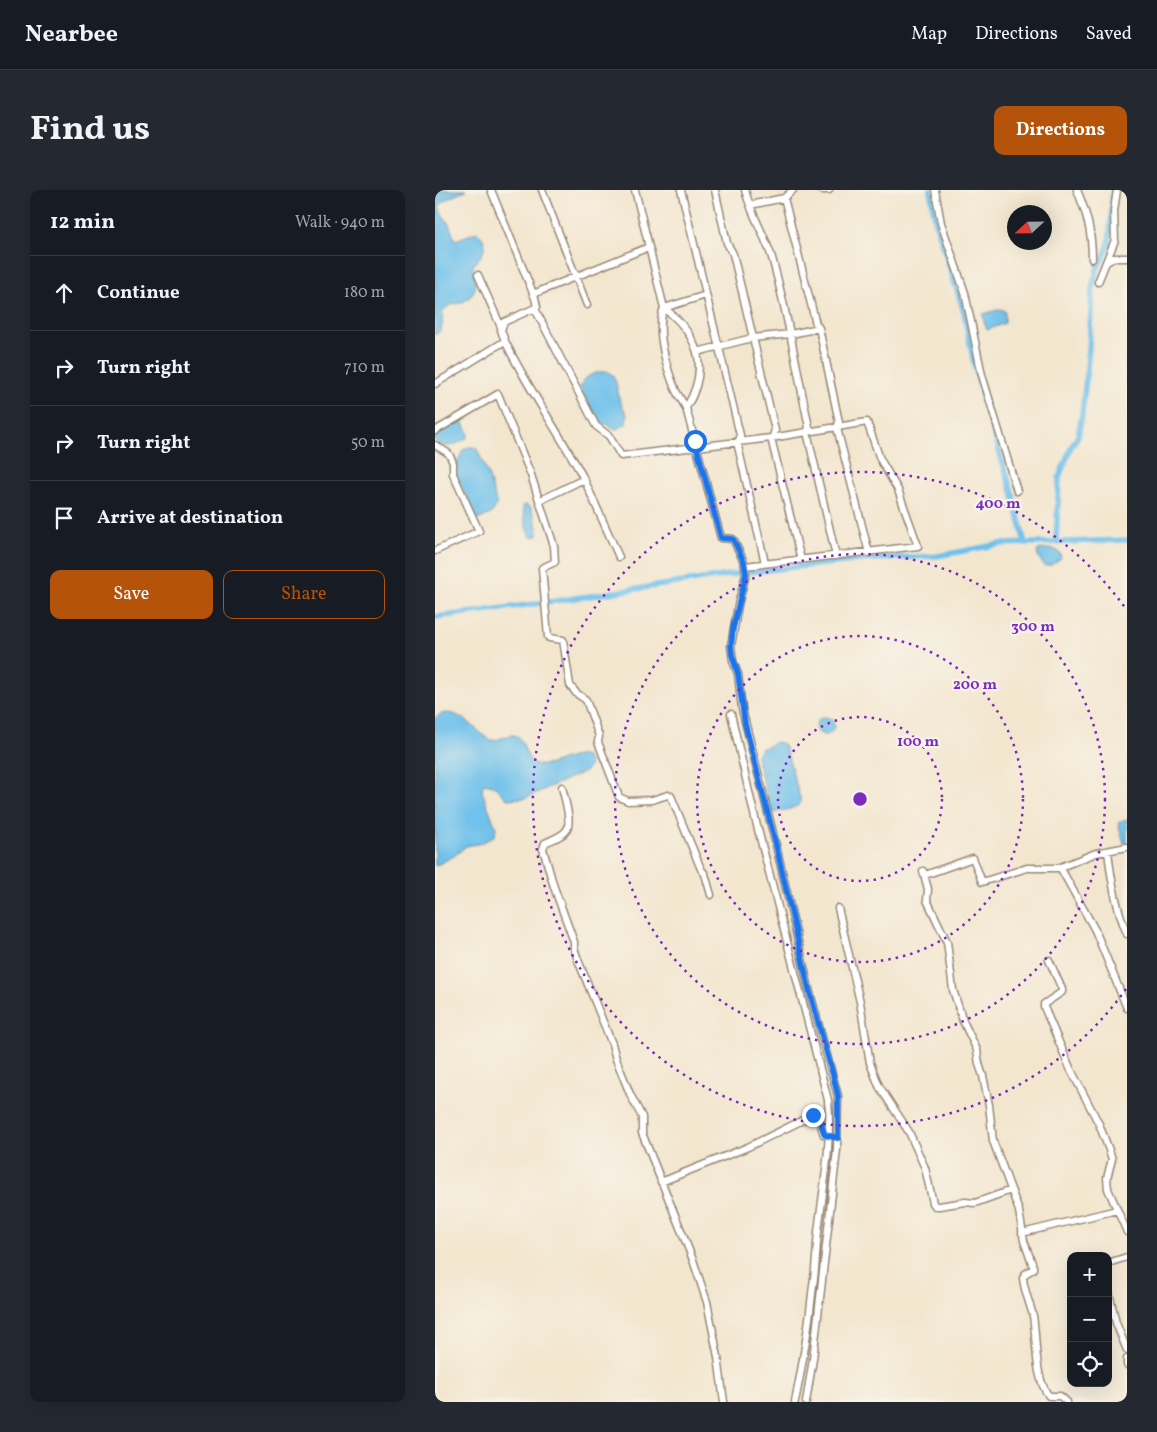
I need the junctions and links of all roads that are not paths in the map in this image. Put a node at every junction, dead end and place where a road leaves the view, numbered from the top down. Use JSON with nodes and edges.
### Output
{"nodes":[{"id":1,"x":491,"y":190,"type":"edge"},
{"id":2,"x":542,"y":190,"type":"edge"},
{"id":3,"x":635,"y":190,"type":"edge"},
{"id":4,"x":681,"y":190,"type":"edge"},
{"id":5,"x":715,"y":190,"type":"edge"},
{"id":6,"x":745,"y":190,"type":"edge"},
{"id":7,"x":793,"y":190,"type":"edge"},
{"id":8,"x":822,"y":190,"type":"edge"},
{"id":9,"x":829,"y":190,"type":"edge"},
{"id":10,"x":935,"y":190,"type":"edge"},
{"id":11,"x":1077,"y":190,"type":"edge"},
{"id":12,"x":1117,"y":190,"type":"edge"},
{"id":13,"x":784,"y":198,"type":"junction"},
{"id":14,"x":750,"y":205,"type":"junction"},
{"id":15,"x":649,"y":247,"type":"junction"},
{"id":16,"x":1127,"y":258,"type":"edge"},
{"id":17,"x":1092,"y":259,"type":"dead end"},
{"id":18,"x":1107,"y":262,"type":"junction"},
{"id":19,"x":478,"y":275,"type":"dead end"},
{"id":20,"x":575,"y":276,"type":"junction"},
{"id":21,"x":1098,"y":282,"type":"dead end"},
{"id":22,"x":533,"y":294,"type":"junction"},
{"id":23,"x":706,"y":295,"type":"junction"},
{"id":24,"x":587,"y":305,"type":"dead end"},
{"id":25,"x":664,"y":308,"type":"junction"},
{"id":26,"x":535,"y":309,"type":"junction"},
{"id":27,"x":501,"y":327,"type":"junction"},
{"id":28,"x":819,"y":328,"type":"junction"},
{"id":29,"x":791,"y":334,"type":"junction"},
{"id":30,"x":752,"y":338,"type":"junction"},
{"id":31,"x":505,"y":341,"type":"junction"},
{"id":32,"x":719,"y":346,"type":"junction"},
{"id":33,"x":697,"y":352,"type":"junction"},
{"id":34,"x":435,"y":384,"type":"edge"},
{"id":35,"x":686,"y":408,"type":"junction"},
{"id":36,"x":837,"y":428,"type":"junction"},
{"id":37,"x":435,"y":431,"type":"edge"},
{"id":38,"x":807,"y":432,"type":"junction"},
{"id":39,"x":771,"y":438,"type":"junction"},
{"id":40,"x":737,"y":442,"type":"junction"},
{"id":41,"x":435,"y":445,"type":"edge"},
{"id":42,"x":696,"y":447,"type":"junction"},
{"id":43,"x":584,"y":479,"type":"junction"},
{"id":44,"x":1017,"y":491,"type":"dead end"},
{"id":45,"x":539,"y":503,"type":"junction"},
{"id":46,"x":435,"y":551,"type":"edge"},
{"id":47,"x":869,"y":553,"type":"junction"},
{"id":48,"x":836,"y":556,"type":"junction"},
{"id":49,"x":619,"y":557,"type":"dead end"},
{"id":50,"x":801,"y":560,"type":"junction"},
{"id":51,"x":765,"y":563,"type":"junction"},
{"id":52,"x":745,"y":566,"type":"junction"},
{"id":53,"x":731,"y":714,"type":"dead end"},
{"id":54,"x":562,"y":786,"type":"dead end"},
{"id":55,"x":1127,"y":847,"type":"edge"},
{"id":56,"x":1108,"y":851,"type":"junction"},
{"id":57,"x":1061,"y":867,"type":"junction"},
{"id":58,"x":711,"y":895,"type":"dead end"},
{"id":59,"x":838,"y":908,"type":"dead end"},
{"id":60,"x":1127,"y":934,"type":"edge"},
{"id":61,"x":1049,"y":960,"type":"dead end"},
{"id":62,"x":1127,"y":1008,"type":"edge"},
{"id":63,"x":828,"y":1136,"type":"junction"},
{"id":64,"x":838,"y":1138,"type":"junction"},
{"id":65,"x":661,"y":1182,"type":"junction"},
{"id":66,"x":1011,"y":1190,"type":"junction"},
{"id":67,"x":1117,"y":1210,"type":"junction"},
{"id":68,"x":1127,"y":1232,"type":"edge"},
{"id":69,"x":1022,"y":1233,"type":"junction"},
{"id":70,"x":1127,"y":1257,"type":"edge"},
{"id":71,"x":1112,"y":1262,"type":"edge"},
{"id":72,"x":1110,"y":1297,"type":"edge"},
{"id":73,"x":1127,"y":1350,"type":"edge"},
{"id":74,"x":1127,"y":1358,"type":"edge"},
{"id":75,"x":1127,"y":1365,"type":"edge"},
{"id":76,"x":724,"y":1402,"type":"edge"},
{"id":77,"x":795,"y":1402,"type":"edge"},
{"id":78,"x":806,"y":1402,"type":"edge"},
{"id":79,"x":1067,"y":1402,"type":"edge"}],
"edges":[{"from":1,"to":22,"type":"street"},
{"from":2,"to":20,"type":"street"},
{"from":3,"to":15,"type":"street"},
{"from":4,"to":23,"type":"street"},
{"from":5,"to":30,"type":"street"},
{"from":6,"to":14,"type":"street"},
{"from":7,"to":13,"type":"street"},
{"from":8,"to":9,"type":"street"},
{"from":10,"to":44,"type":"street"},
{"from":11,"to":17,"type":"street"},
{"from":12,"to":18,"type":"street"},
{"from":13,"to":14,"type":"street"},
{"from":13,"to":28,"type":"street"},
{"from":14,"to":29,"type":"street"},
{"from":15,"to":20,"type":"street"},
{"from":15,"to":25,"type":"street"},
{"from":16,"to":18,"type":"street"},
{"from":18,"to":21,"type":"street"},
{"from":19,"to":27,"type":"street"},
{"from":20,"to":22,"type":"street"},
{"from":20,"to":24,"type":"street"},
{"from":22,"to":26,"type":"street"},
{"from":23,"to":25,"type":"street"},
{"from":23,"to":32,"type":"street"},
{"from":25,"to":33,"type":"street"},
{"from":25,"to":35,"type":"street"},
{"from":26,"to":27,"type":"street"},
{"from":26,"to":42,"type":"street"},
{"from":27,"to":31,"type":"street"},
{"from":28,"to":29,"type":"street"},
{"from":28,"to":36,"type":"street"},
{"from":29,"to":30,"type":"street"},
{"from":29,"to":38,"type":"street"},
{"from":30,"to":32,"type":"street"},
{"from":30,"to":39,"type":"street"},
{"from":31,"to":34,"type":"street"},
{"from":31,"to":43,"type":"street"},
{"from":32,"to":33,"type":"street"},
{"from":32,"to":40,"type":"street"},
{"from":33,"to":35,"type":"street"},
{"from":35,"to":42,"type":"street"},
{"from":36,"to":38,"type":"street"},
{"from":36,"to":47,"type":"street"},
{"from":36,"to":47,"type":"street"},
{"from":37,"to":45,"type":"street"},
{"from":38,"to":39,"type":"street"},
{"from":38,"to":48,"type":"street"},
{"from":39,"to":40,"type":"street"},
{"from":39,"to":50,"type":"street"},
{"from":40,"to":42,"type":"street"},
{"from":40,"to":51,"type":"street"},
{"from":41,"to":46,"type":"street"},
{"from":42,"to":52,"type":"street"},
{"from":43,"to":45,"type":"street"},
{"from":43,"to":49,"type":"street"},
{"from":45,"to":58,"type":"street"},
{"from":47,"to":48,"type":"street"},
{"from":48,"to":50,"type":"street"},
{"from":50,"to":51,"type":"street"},
{"from":51,"to":52,"type":"street"},
{"from":52,"to":64,"type":"street"},
{"from":53,"to":63,"type":"street"},
{"from":54,"to":65,"type":"street"},
{"from":55,"to":56,"type":"street"},
{"from":56,"to":57,"type":"street"},
{"from":56,"to":60,"type":"street"},
{"from":57,"to":62,"type":"street"},
{"from":57,"to":66,"type":"street"},
{"from":59,"to":66,"type":"street"},
{"from":61,"to":67,"type":"street"},
{"from":63,"to":64,"type":"street"},
{"from":63,"to":65,"type":"street"},
{"from":63,"to":77,"type":"street"},
{"from":64,"to":78,"type":"street"},
{"from":65,"to":76,"type":"street"},
{"from":66,"to":69,"type":"street"},
{"from":67,"to":68,"type":"street"},
{"from":67,"to":69,"type":"street"},
{"from":69,"to":79,"type":"street"},
{"from":70,"to":71,"type":"street"},
{"from":72,"to":73,"type":"street"},
{"from":74,"to":75,"type":"street"}]}
